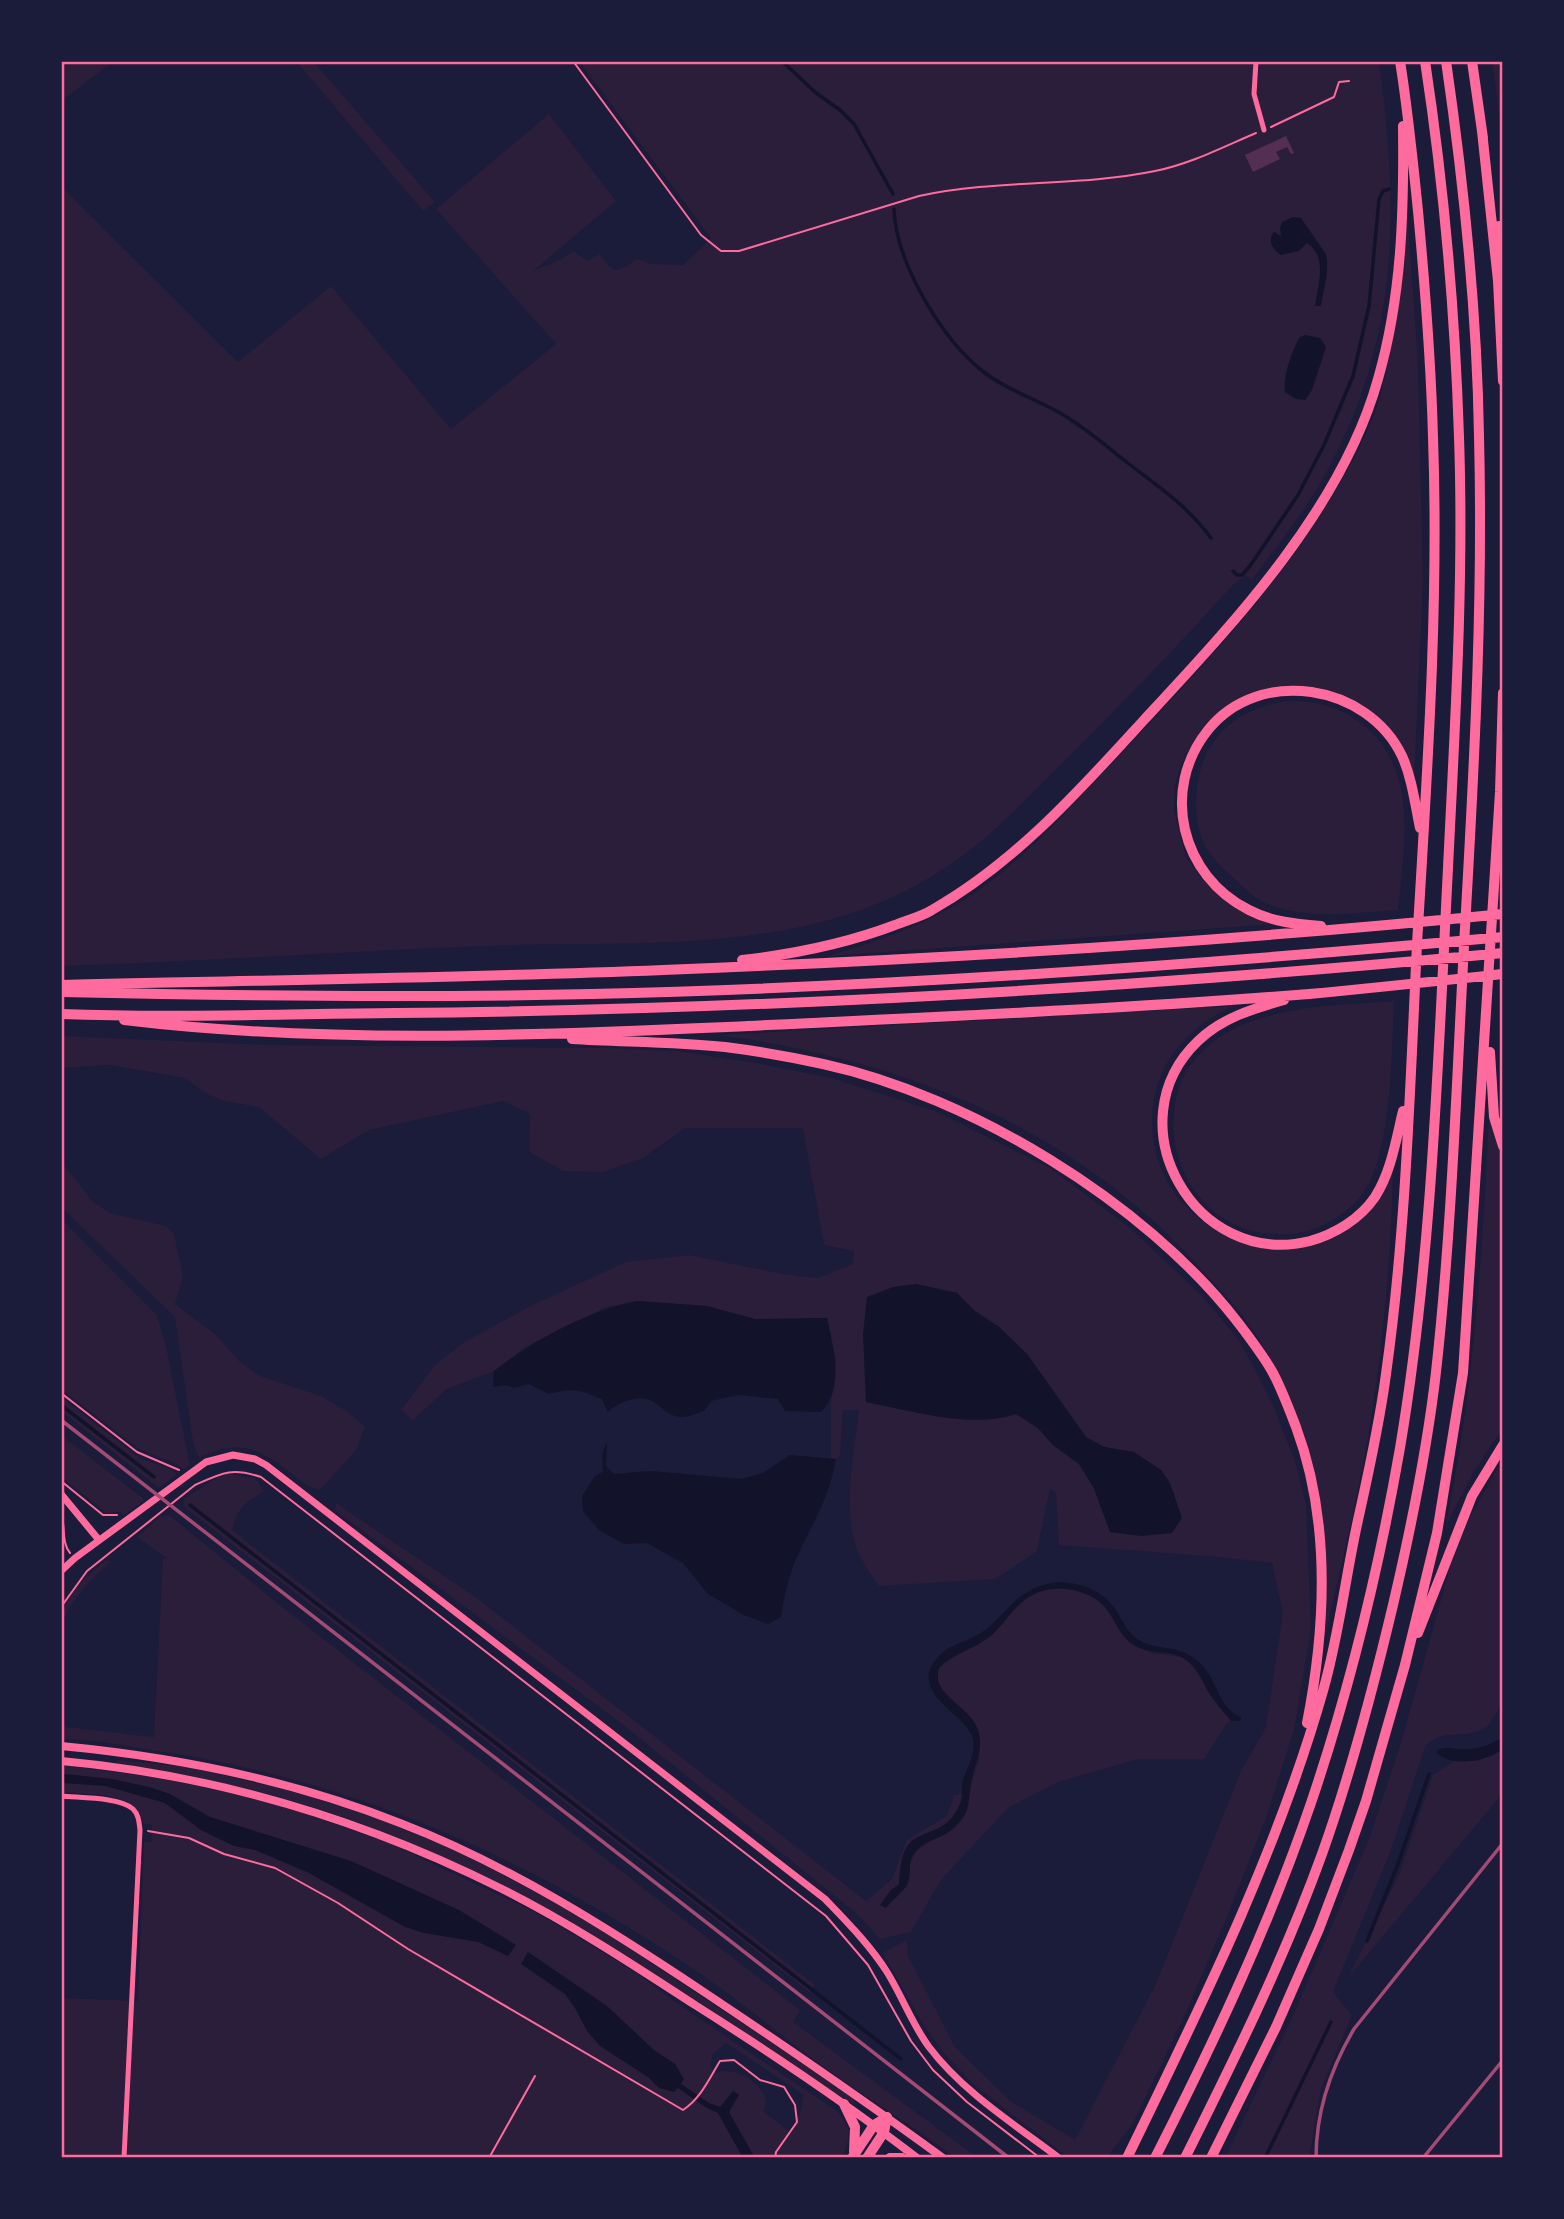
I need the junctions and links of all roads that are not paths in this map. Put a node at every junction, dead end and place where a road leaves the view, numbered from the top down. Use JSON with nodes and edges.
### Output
{"nodes":[{"id":1,"x":1256,"y":61,"type":"edge"},
{"id":2,"x":1400,"y":61,"type":"edge"},
{"id":3,"x":1425,"y":61,"type":"edge"},
{"id":4,"x":1446,"y":61,"type":"edge"},
{"id":5,"x":1472,"y":61,"type":"edge"},
{"id":6,"x":1403,"y":79,"type":"junction"},
{"id":7,"x":1264,"y":130,"type":"road end"},
{"id":8,"x":1482,"y":131,"type":"junction"},
{"id":9,"x":1503,"y":250,"type":"edge"},
{"id":10,"x":1503,"y":382,"type":"edge"},
{"id":11,"x":1503,"y":693,"type":"edge"},
{"id":12,"x":1501,"y":787,"type":"edge"},
{"id":13,"x":1423,"y":842,"type":"junction"},
{"id":14,"x":1503,"y":914,"type":"edge"},
{"id":15,"x":1359,"y":929,"type":"junction"},
{"id":16,"x":1503,"y":937,"type":"edge"},
{"id":17,"x":1503,"y":953,"type":"edge"},
{"id":18,"x":660,"y":970,"type":"junction"},
{"id":19,"x":1503,"y":975,"type":"edge"},
{"id":20,"x":61,"y":985,"type":"edge"},
{"id":21,"x":61,"y":992,"type":"edge"},
{"id":22,"x":1310,"y":994,"type":"junction"},
{"id":23,"x":1487,"y":1007,"type":"junction"},
{"id":24,"x":61,"y":1014,"type":"edge"},
{"id":25,"x":76,"y":1014,"type":"junction"},
{"id":26,"x":508,"y":1036,"type":"junction"},
{"id":27,"x":1409,"y":1087,"type":"junction"},
{"id":28,"x":1503,"y":1146,"type":"edge"},
{"id":29,"x":1503,"y":1445,"type":"edge"},
{"id":30,"x":61,"y":1494,"type":"edge"},
{"id":31,"x":99,"y":1540,"type":"junction"},
{"id":32,"x":61,"y":1571,"type":"edge"},
{"id":33,"x":1405,"y":1665,"type":"junction"},
{"id":34,"x":61,"y":1746,"type":"edge"},
{"id":35,"x":61,"y":1761,"type":"edge"},
{"id":36,"x":1299,"y":1764,"type":"junction"},
{"id":37,"x":61,"y":1796,"type":"edge"},
{"id":38,"x":844,"y":2104,"type":"junction"},
{"id":39,"x":887,"y":2117,"type":"junction"},
{"id":40,"x":879,"y":2129,"type":"junction"},
{"id":41,"x":853,"y":2156,"type":"edge"},
{"id":42,"x":124,"y":2158,"type":"edge"},
{"id":43,"x":867,"y":2158,"type":"edge"},
{"id":44,"x":890,"y":2158,"type":"edge"},
{"id":45,"x":902,"y":2158,"type":"edge"},
{"id":46,"x":917,"y":2158,"type":"edge"},
{"id":47,"x":943,"y":2158,"type":"edge"},
{"id":48,"x":1059,"y":2158,"type":"edge"},
{"id":49,"x":1127,"y":2158,"type":"edge"},
{"id":50,"x":1155,"y":2158,"type":"edge"},
{"id":51,"x":1185,"y":2158,"type":"edge"},
{"id":52,"x":1211,"y":2158,"type":"edge"}],
"edges":[{"from":1,"to":7,"type":"street"},
{"from":2,"to":6,"type":"highway"},
{"from":3,"to":50,"type":"highway"},
{"from":4,"to":51,"type":"highway"},
{"from":5,"to":8,"type":"highway"},
{"from":6,"to":13,"type":"highway"},
{"from":6,"to":18,"type":"highway"},
{"from":8,"to":9,"type":"highway"},
{"from":8,"to":10,"type":"highway"},
{"from":11,"to":12,"type":"highway"},
{"from":12,"to":23,"type":"highway"},
{"from":13,"to":15,"type":"highway"},
{"from":13,"to":27,"type":"highway"},
{"from":14,"to":15,"type":"highway"},
{"from":15,"to":18,"type":"highway"},
{"from":16,"to":21,"type":"highway"},
{"from":17,"to":25,"type":"highway"},
{"from":18,"to":20,"type":"highway"},
{"from":19,"to":22,"type":"highway"},
{"from":22,"to":26,"type":"highway"},
{"from":22,"to":27,"type":"highway"},
{"from":23,"to":28,"type":"highway"},
{"from":23,"to":33,"type":"highway"},
{"from":24,"to":25,"type":"highway"},
{"from":25,"to":26,"type":"highway"},
{"from":26,"to":36,"type":"highway"},
{"from":27,"to":36,"type":"highway"},
{"from":29,"to":33,"type":"highway"},
{"from":30,"to":31,"type":"street"},
{"from":31,"to":32,"type":"street"},
{"from":31,"to":48,"type":"street"},
{"from":33,"to":52,"type":"highway"},
{"from":34,"to":39,"type":"main road"},
{"from":35,"to":38,"type":"main road"},
{"from":36,"to":49,"type":"highway"},
{"from":37,"to":42,"type":"street"},
{"from":38,"to":40,"type":"main road"},
{"from":38,"to":41,"type":"highway"},
{"from":39,"to":40,"type":"highway"},
{"from":39,"to":47,"type":"main road"},
{"from":40,"to":41,"type":"highway"},
{"from":40,"to":43,"type":"highway"},
{"from":40,"to":46,"type":"main road"},
{"from":44,"to":45,"type":"highway"}]}
